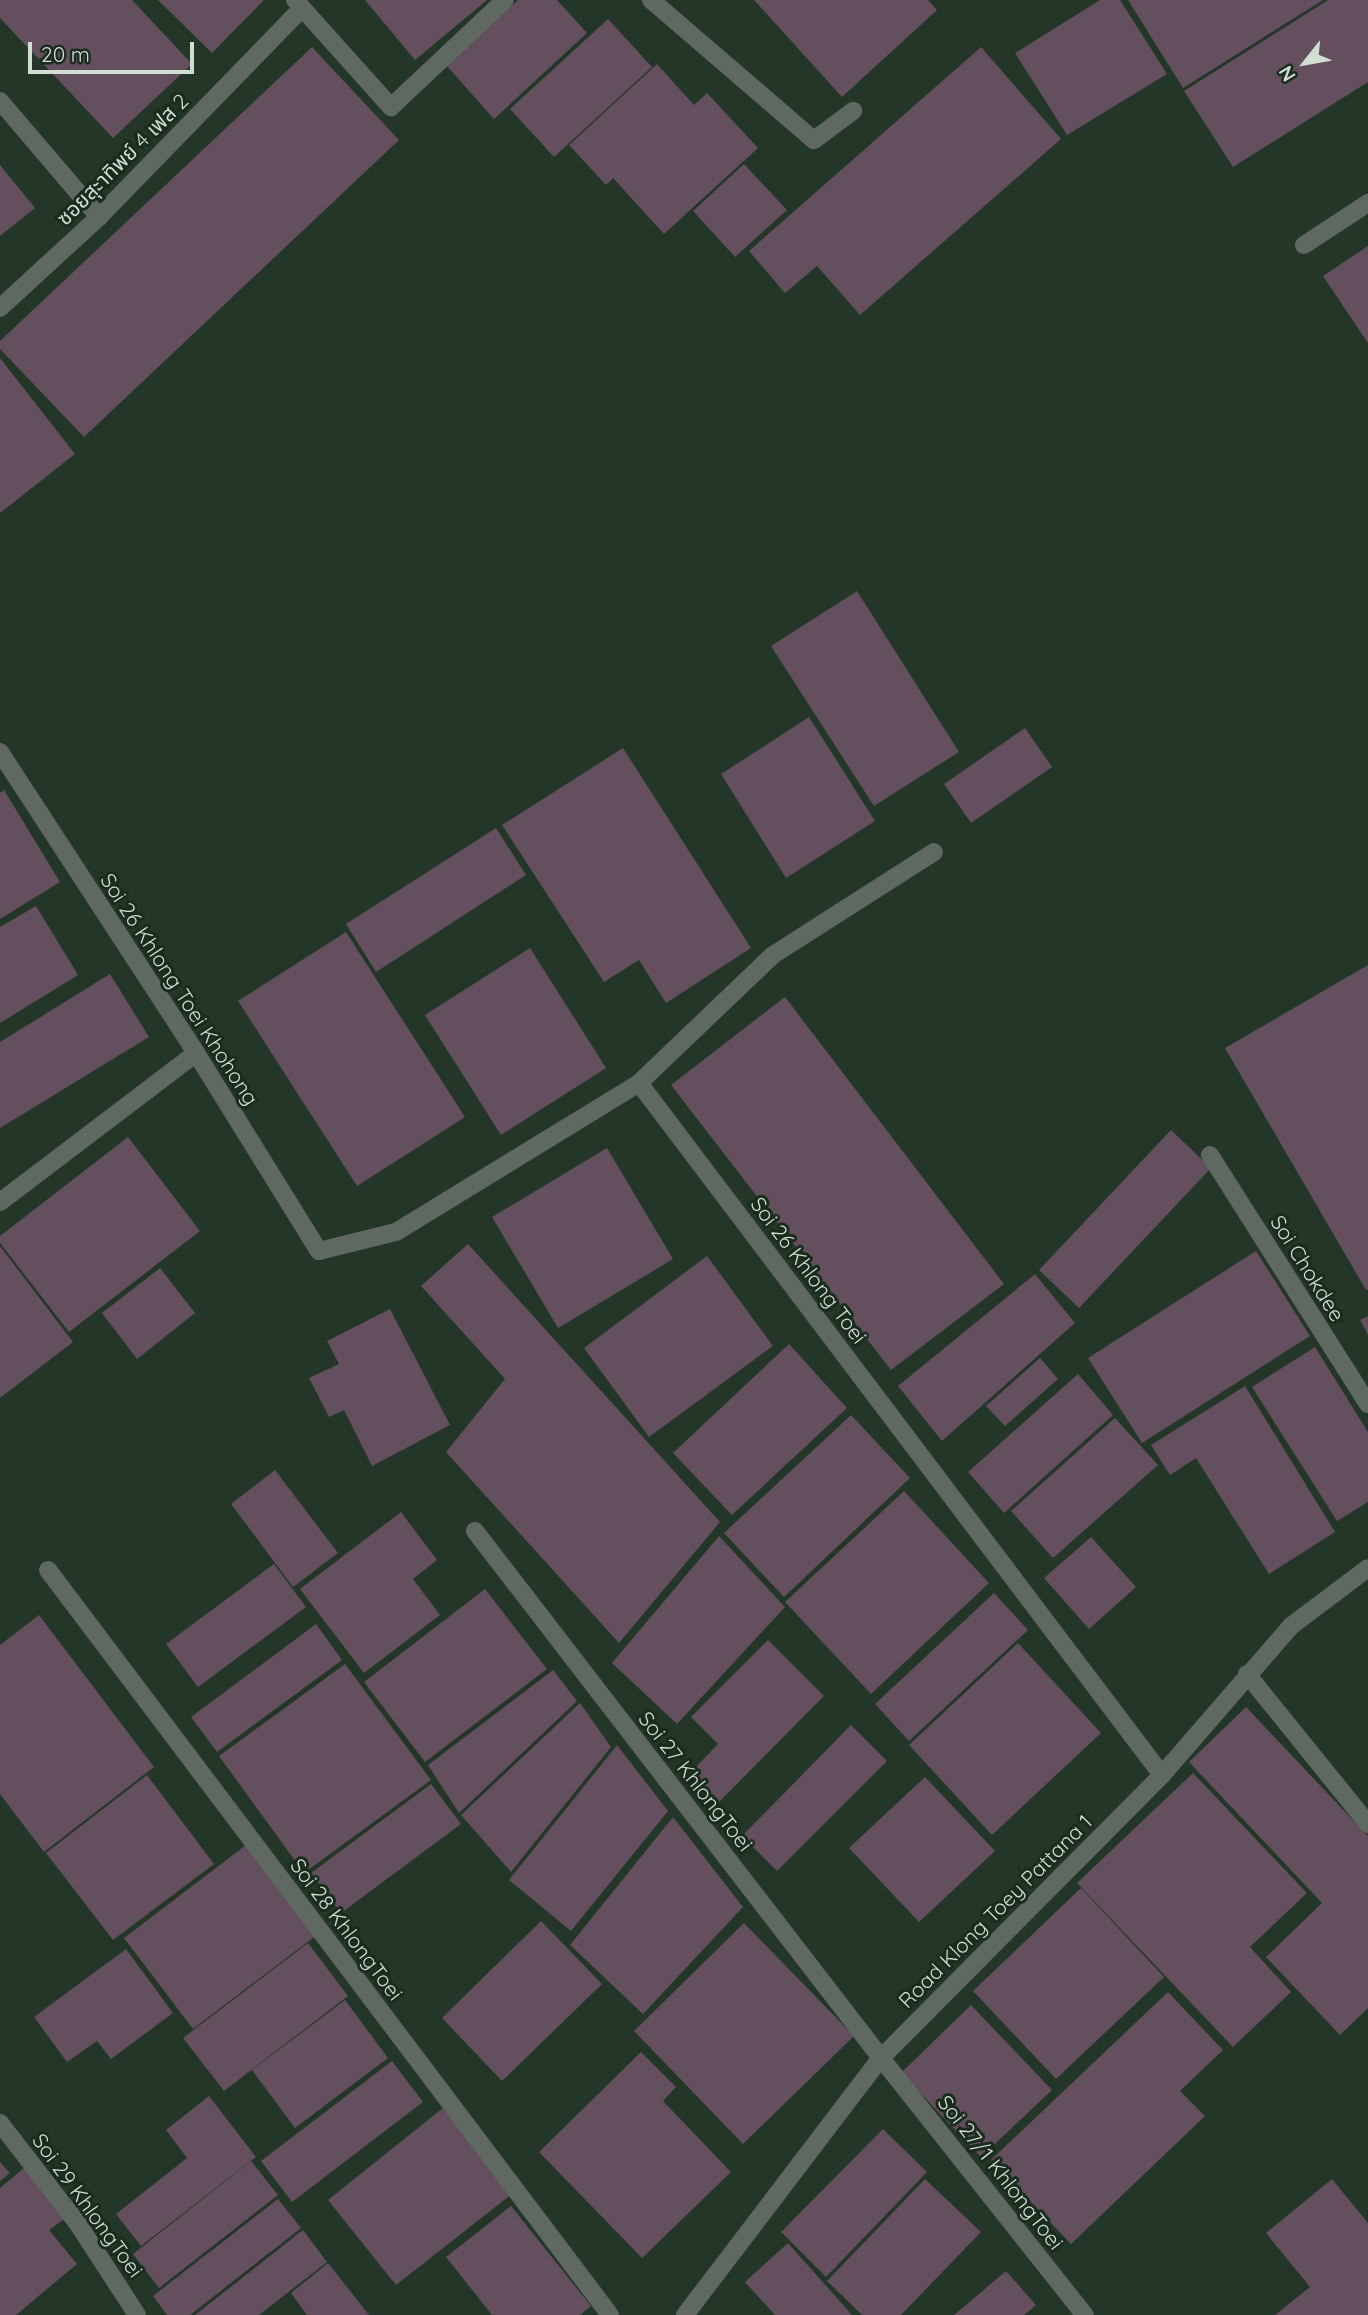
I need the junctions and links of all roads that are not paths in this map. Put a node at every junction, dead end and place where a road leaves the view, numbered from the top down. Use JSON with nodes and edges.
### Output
{"nodes":[{"id":1,"x":505,"y":0,"type":"edge"},
{"id":2,"x":651,"y":0,"type":"edge"},
{"id":3,"x":299,"y":4,"type":"edge"},
{"id":4,"x":0,"y":101,"type":"edge"},
{"id":5,"x":853,"y":111,"type":"dead end"},
{"id":6,"x":1368,"y":203,"type":"edge"},
{"id":7,"x":99,"y":217,"type":"junction"},
{"id":8,"x":1304,"y":245,"type":"dead end"},
{"id":9,"x":0,"y":308,"type":"edge"},
{"id":10,"x":0,"y":752,"type":"edge"},
{"id":11,"x":934,"y":852,"type":"dead end"},
{"id":12,"x":195,"y":1053,"type":"junction"},
{"id":13,"x":639,"y":1083,"type":"junction"},
{"id":14,"x":1210,"y":1155,"type":"dead end"},
{"id":15,"x":0,"y":1202,"type":"edge"},
{"id":16,"x":1368,"y":1404,"type":"edge"},
{"id":17,"x":475,"y":1531,"type":"dead end"},
{"id":18,"x":1368,"y":1568,"type":"edge"},
{"id":19,"x":48,"y":1570,"type":"dead end"},
{"id":20,"x":1247,"y":1674,"type":"junction"},
{"id":21,"x":1162,"y":1775,"type":"junction"},
{"id":22,"x":1368,"y":1824,"type":"edge"},
{"id":23,"x":881,"y":2058,"type":"junction"},
{"id":24,"x":0,"y":2123,"type":"edge"},
{"id":25,"x":137,"y":2315,"type":"edge"},
{"id":26,"x":610,"y":2315,"type":"edge"},
{"id":27,"x":685,"y":2315,"type":"edge"},
{"id":28,"x":1085,"y":2315,"type":"edge"}],
"edges":[{"from":1,"to":3,"type":"street"},
{"from":2,"to":5,"type":"street"},
{"from":3,"to":7,"type":"street","name":"ซอยสุะาทิพย์ 4 เฟส 2"},
{"from":4,"to":7,"type":"street"},
{"from":6,"to":8,"type":"street"},
{"from":7,"to":9,"type":"street","name":"ซอยสุะาทิพย์ 4 เฟส 2"},
{"from":10,"to":12,"type":"street","name":"Soi 26 Khlong Toei Khohong"},
{"from":11,"to":13,"type":"street"},
{"from":12,"to":13,"type":"street","name":"Soi 26 Khlong Toei Khohong"},
{"from":12,"to":15,"type":"street"},
{"from":13,"to":21,"type":"street","name":"Soi 26 Khlong Toei"},
{"from":14,"to":16,"type":"street","name":"Soi Chokdee"},
{"from":17,"to":23,"type":"street","name":"Soi 27 KhlongToei"},
{"from":18,"to":20,"type":"street","name":"Road Klong Toey Pattana 1"},
{"from":19,"to":26,"type":"street","name":"Soi 28 KhlongToei"},
{"from":20,"to":21,"type":"street","name":"Road Klong Toey Pattana 1"},
{"from":20,"to":22,"type":"street"},
{"from":21,"to":23,"type":"street","name":"Road Klong Toey Pattana 1"},
{"from":23,"to":27,"type":"street","name":"Road Klong Toey Pattana 1"},
{"from":23,"to":28,"type":"street","name":"Soi 27/1 KhlongToei"},
{"from":24,"to":25,"type":"street","name":"Soi 29 KhlongToei"}]}
